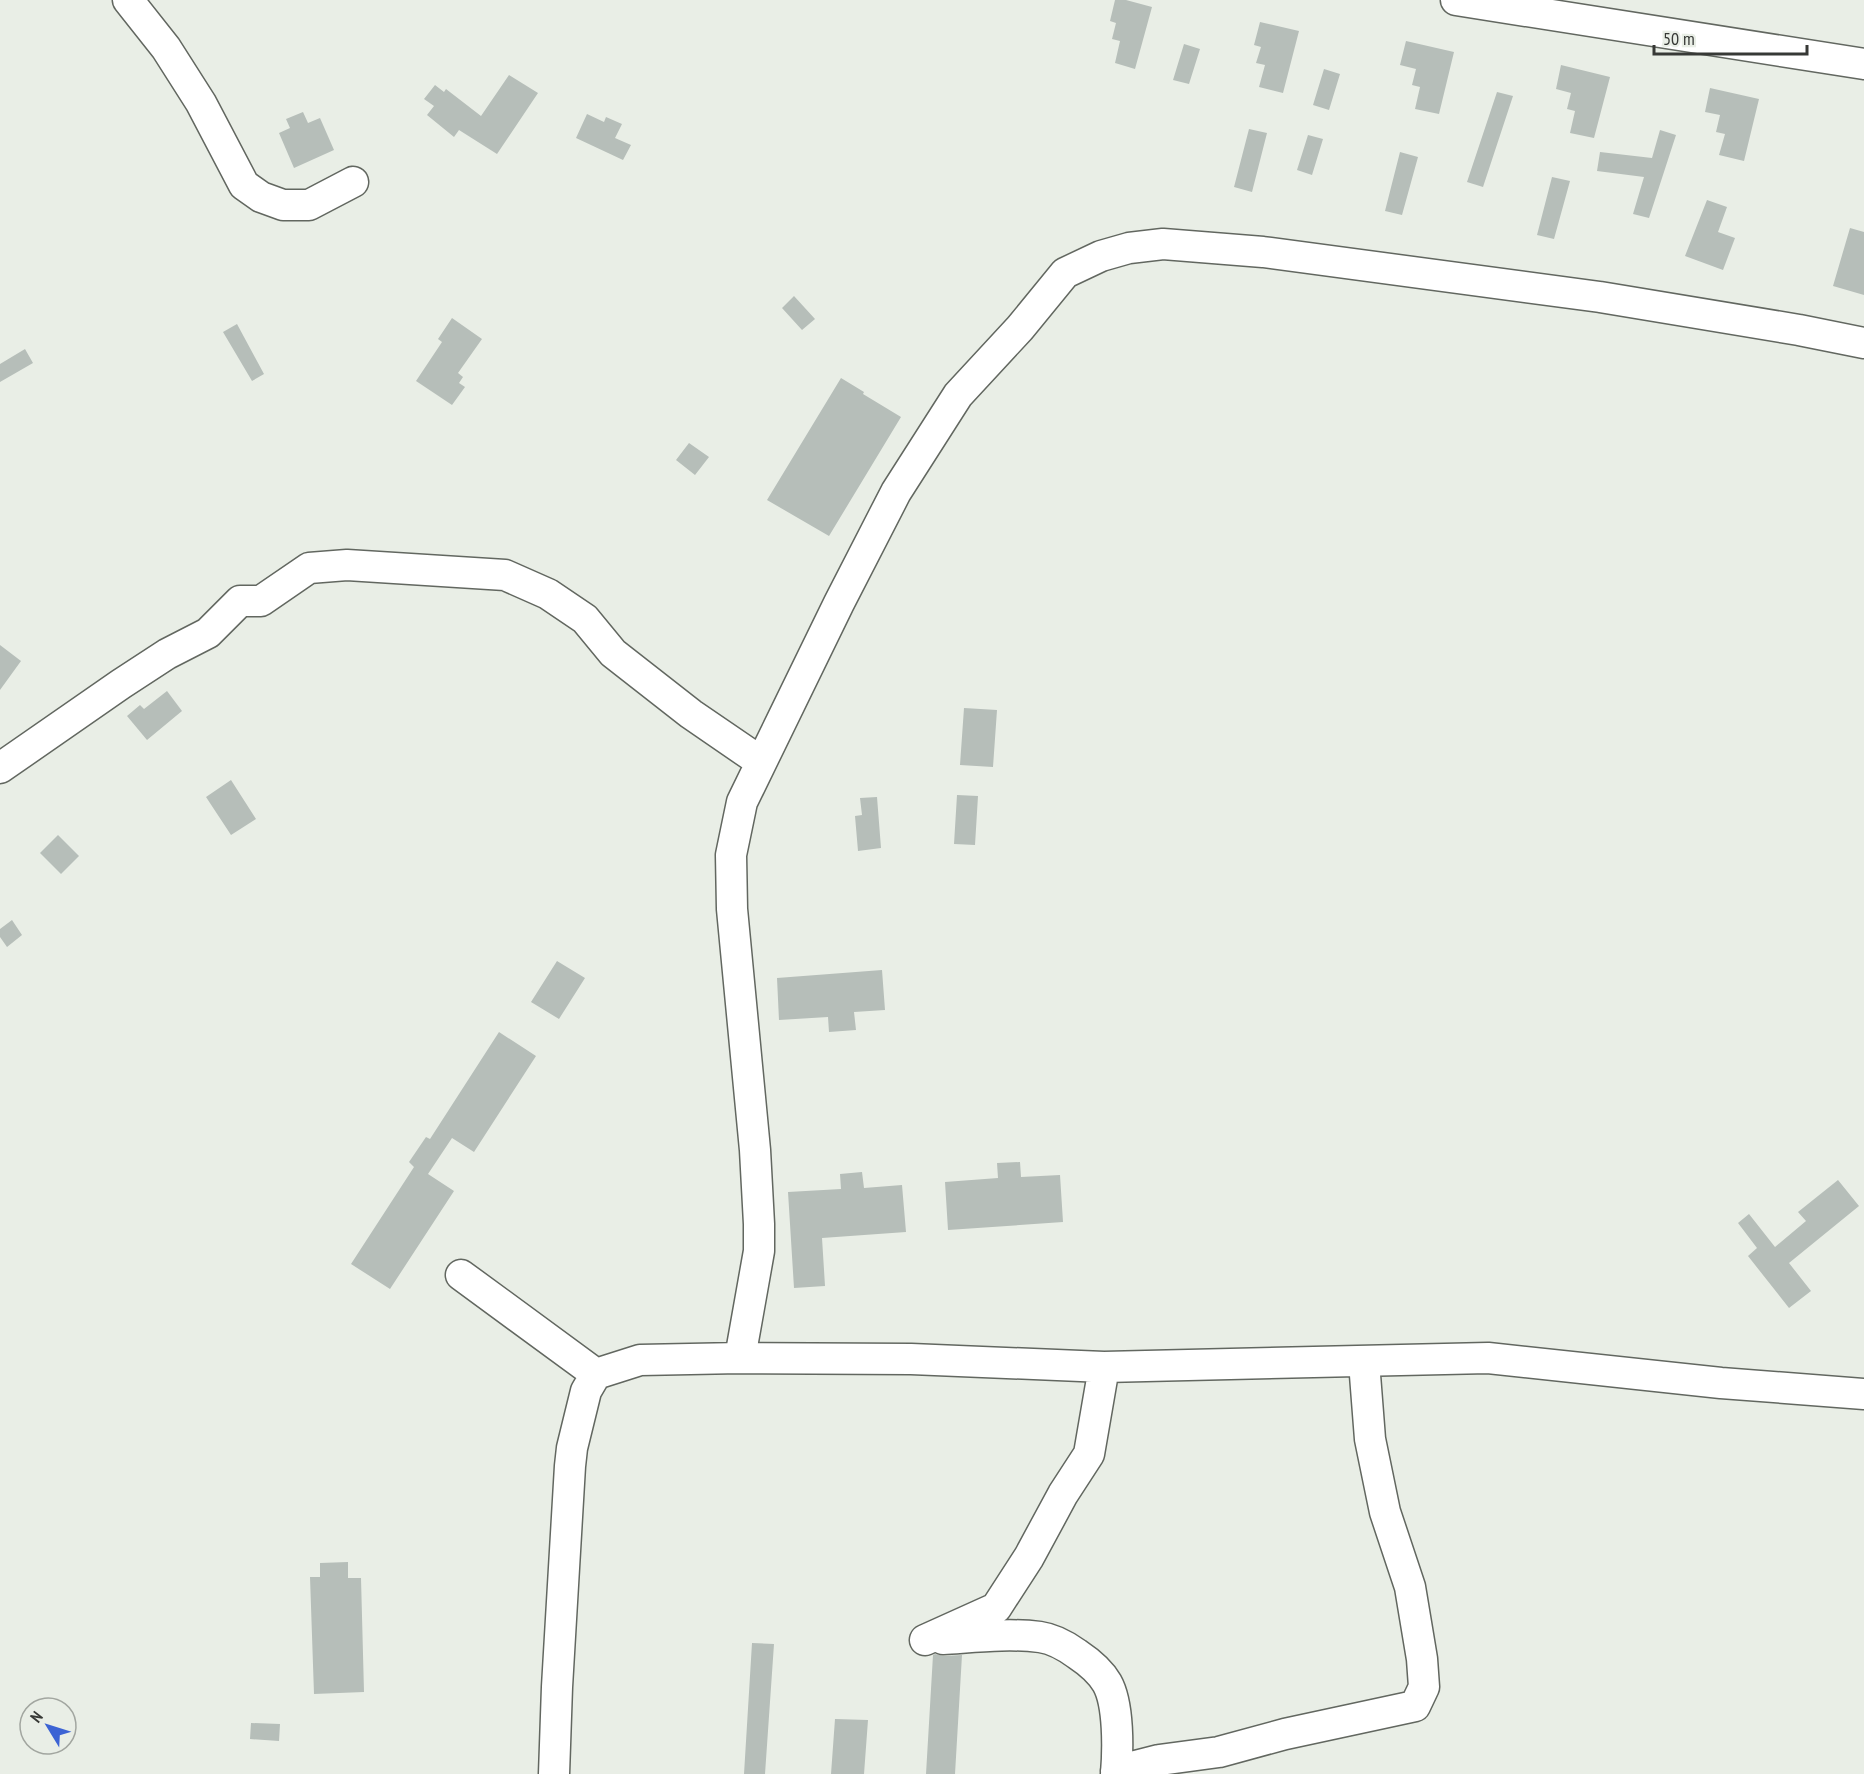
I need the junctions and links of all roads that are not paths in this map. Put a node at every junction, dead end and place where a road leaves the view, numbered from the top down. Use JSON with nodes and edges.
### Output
{"nodes":[{"id":1,"x":128,"y":0,"type":"edge"},
{"id":2,"x":1456,"y":0,"type":"edge"},
{"id":3,"x":1864,"y":64,"type":"edge"},
{"id":4,"x":353,"y":182,"type":"dead end"},
{"id":5,"x":1864,"y":343,"type":"edge"},
{"id":6,"x":761,"y":762,"type":"junction"},
{"id":7,"x":0,"y":768,"type":"edge"},
{"id":8,"x":461,"y":1275,"type":"dead end"},
{"id":9,"x":740,"y":1358,"type":"junction"},
{"id":10,"x":1364,"y":1362,"type":"junction"},
{"id":11,"x":1104,"y":1367,"type":"junction"},
{"id":12,"x":596,"y":1374,"type":"junction"},
{"id":13,"x":1864,"y":1394,"type":"edge"},
{"id":14,"x":1116,"y":1773,"type":"edge"},
{"id":15,"x":554,"y":1774,"type":"edge"}],
"edges":[{"from":1,"to":4,"type":"street"},
{"from":2,"to":3,"type":"street"},
{"from":5,"to":6,"type":"street"},
{"from":6,"to":7,"type":"street"},
{"from":6,"to":9,"type":"street"},
{"from":8,"to":12,"type":"street"},
{"from":9,"to":11,"type":"street"},
{"from":9,"to":12,"type":"street"},
{"from":10,"to":11,"type":"street"},
{"from":10,"to":13,"type":"street"},
{"from":10,"to":14,"type":"street"},
{"from":11,"to":14,"type":"street"},
{"from":12,"to":15,"type":"street"}]}
